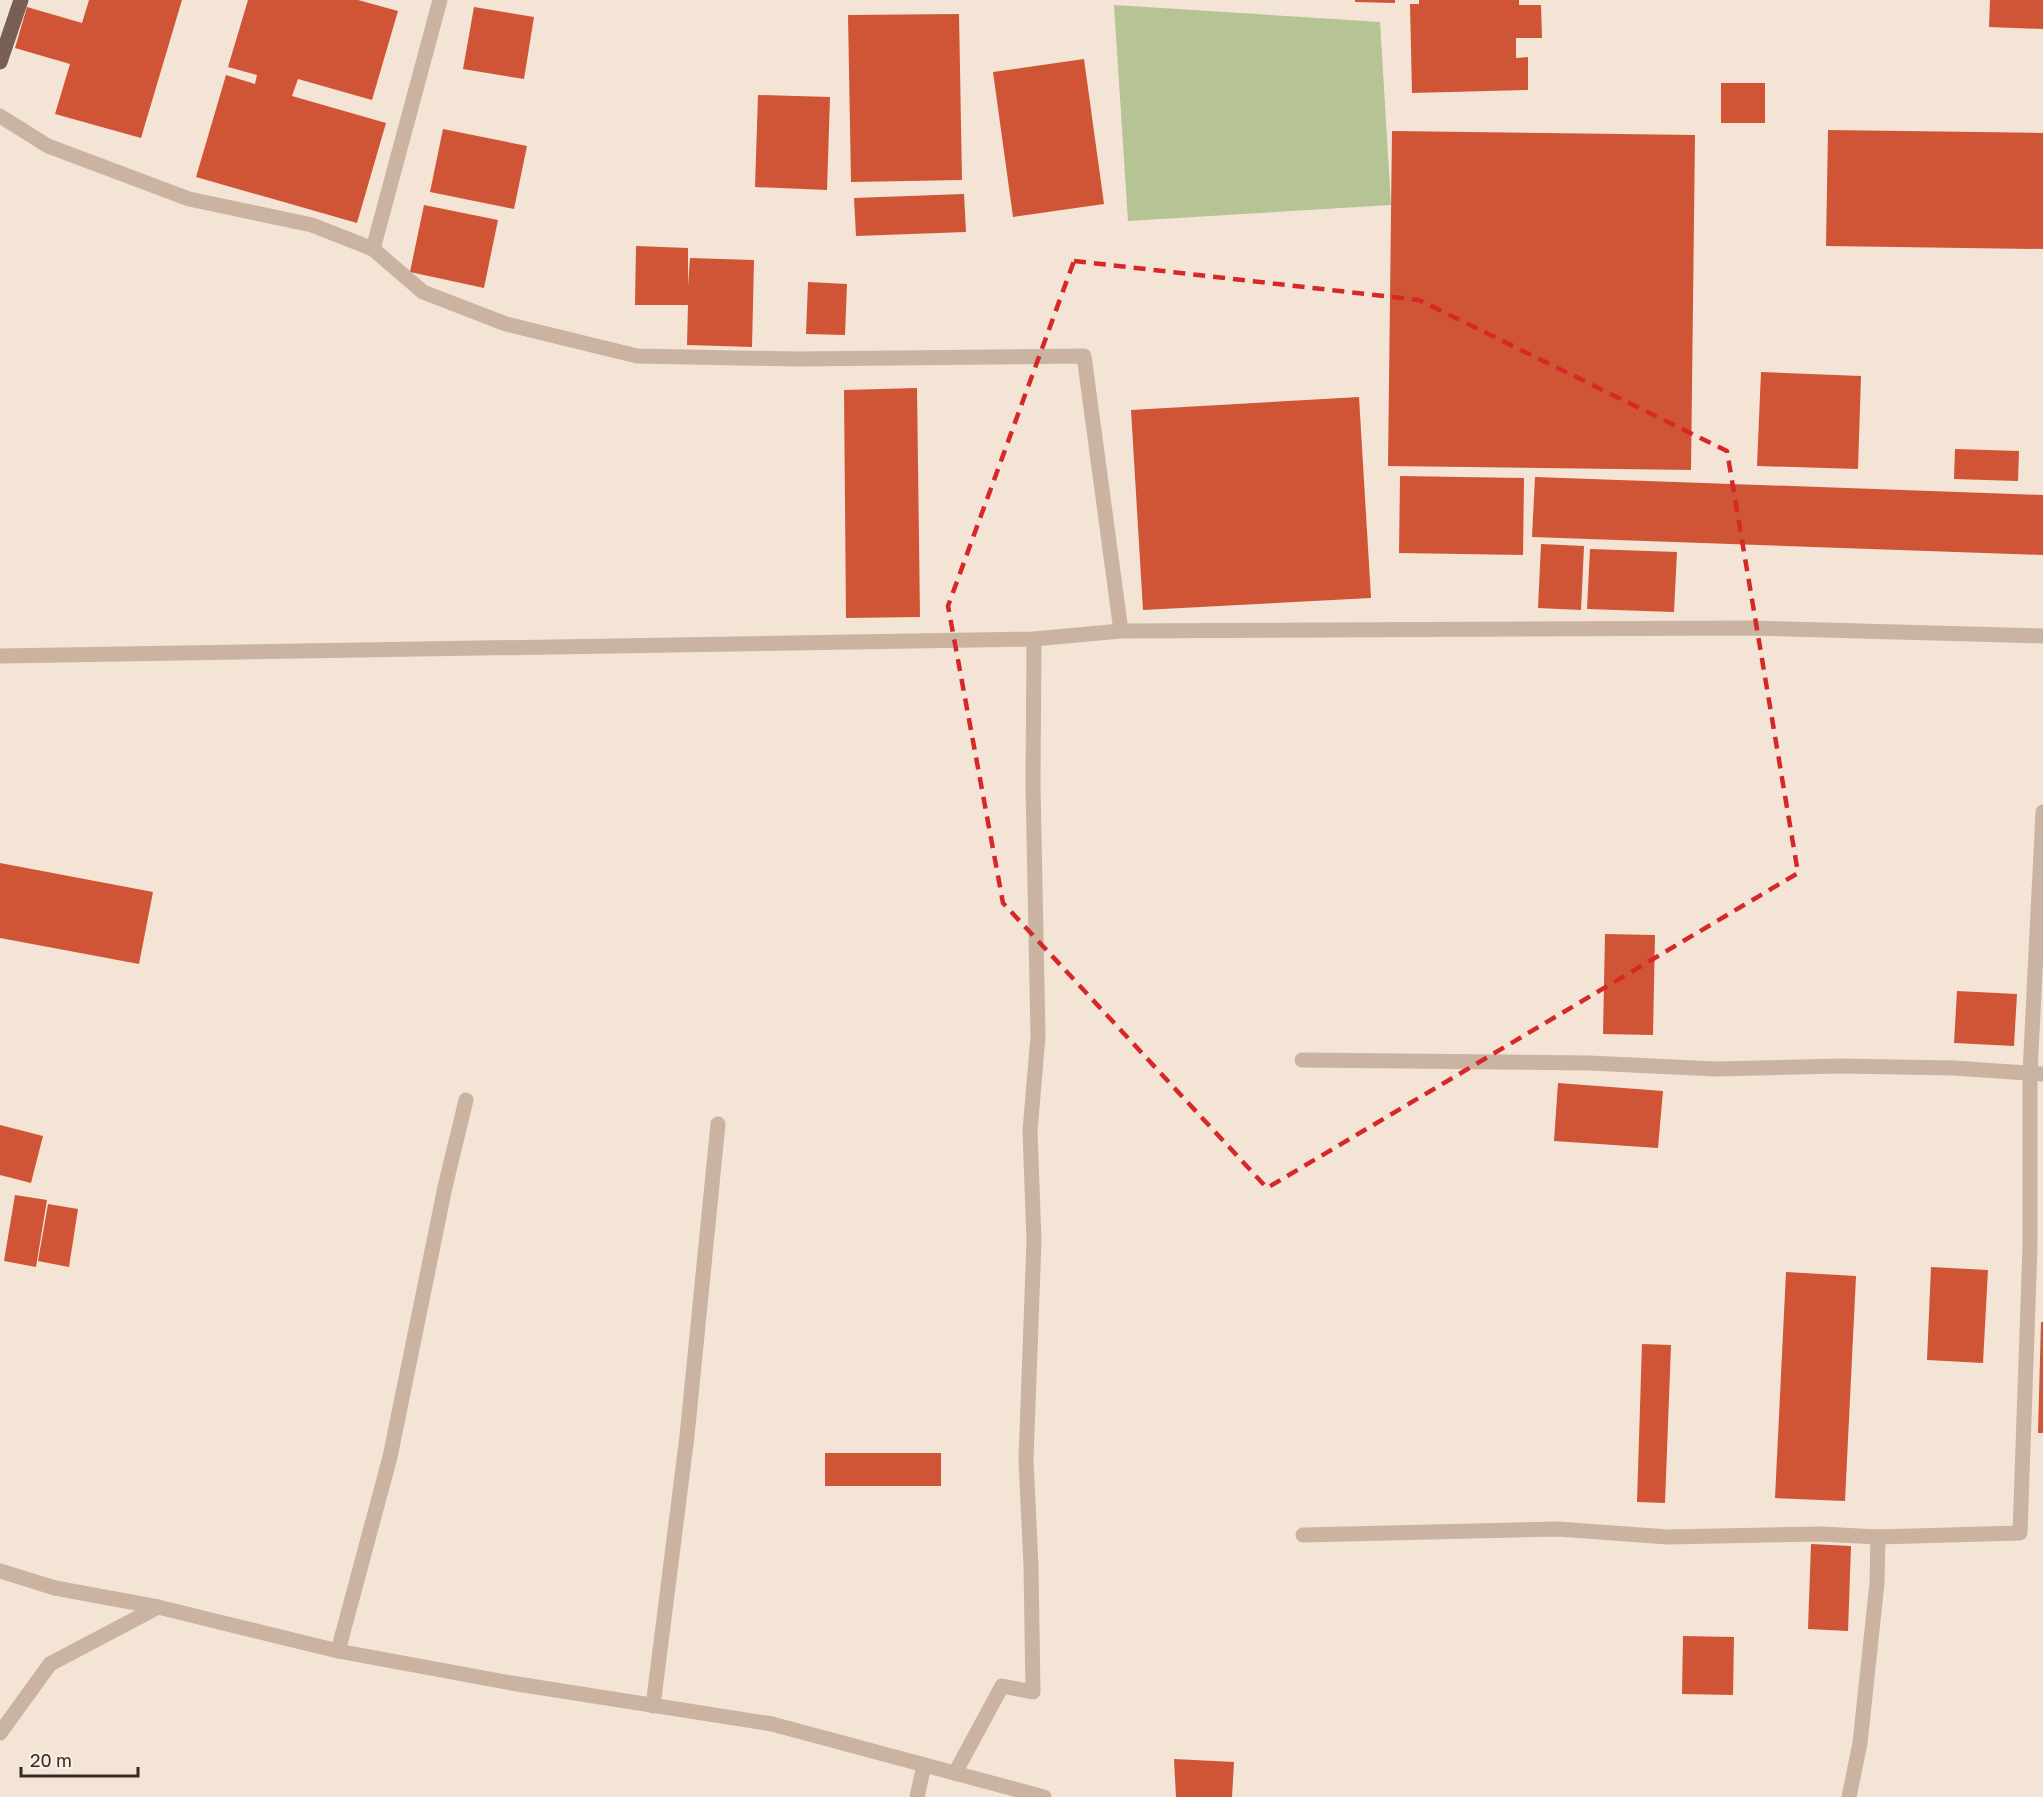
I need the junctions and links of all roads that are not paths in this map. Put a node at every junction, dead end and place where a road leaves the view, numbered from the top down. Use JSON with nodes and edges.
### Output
{"nodes":[{"id":1,"x":21,"y":0,"type":"edge"},
{"id":2,"x":440,"y":0,"type":"edge"},
{"id":3,"x":0,"y":62,"type":"edge"},
{"id":4,"x":0,"y":116,"type":"edge"},
{"id":5,"x":373,"y":249,"type":"junction"},
{"id":6,"x":1121,"y":631,"type":"junction"},
{"id":7,"x":2043,"y":636,"type":"edge"},
{"id":8,"x":1034,"y":639,"type":"junction"},
{"id":9,"x":0,"y":656,"type":"edge"},
{"id":10,"x":2043,"y":812,"type":"edge"},
{"id":11,"x":1302,"y":1060,"type":"dead end"},
{"id":12,"x":2037,"y":1074,"type":"edge"},
{"id":13,"x":466,"y":1100,"type":"dead end"},
{"id":14,"x":718,"y":1124,"type":"dead end"},
{"id":15,"x":1303,"y":1535,"type":"dead end"},
{"id":16,"x":1878,"y":1537,"type":"junction"},
{"id":17,"x":0,"y":1571,"type":"edge"},
{"id":18,"x":158,"y":1607,"type":"junction"},
{"id":19,"x":338,"y":1651,"type":"junction"},
{"id":20,"x":653,"y":1706,"type":"junction"},
{"id":21,"x":0,"y":1733,"type":"edge"},
{"id":22,"x":924,"y":1765,"type":"junction"},
{"id":23,"x":955,"y":1773,"type":"junction"},
{"id":24,"x":917,"y":1797,"type":"edge"},
{"id":25,"x":1044,"y":1797,"type":"edge"},
{"id":26,"x":1849,"y":1797,"type":"edge"}],
"edges":[{"from":1,"to":3,"type":"main road"},
{"from":2,"to":5,"type":"street"},
{"from":4,"to":5,"type":"street"},
{"from":5,"to":6,"type":"street"},
{"from":6,"to":7,"type":"street"},
{"from":6,"to":8,"type":"street"},
{"from":8,"to":9,"type":"street"},
{"from":8,"to":23,"type":"street"},
{"from":10,"to":12,"type":"street"},
{"from":11,"to":12,"type":"street"},
{"from":12,"to":16,"type":"street"},
{"from":13,"to":19,"type":"street"},
{"from":14,"to":20,"type":"street"},
{"from":15,"to":16,"type":"street"},
{"from":16,"to":26,"type":"street"},
{"from":17,"to":18,"type":"street"},
{"from":18,"to":19,"type":"street"},
{"from":18,"to":21,"type":"street"},
{"from":19,"to":20,"type":"street"},
{"from":20,"to":22,"type":"street"},
{"from":22,"to":23,"type":"street"},
{"from":22,"to":24,"type":"street"},
{"from":23,"to":25,"type":"street"}]}
